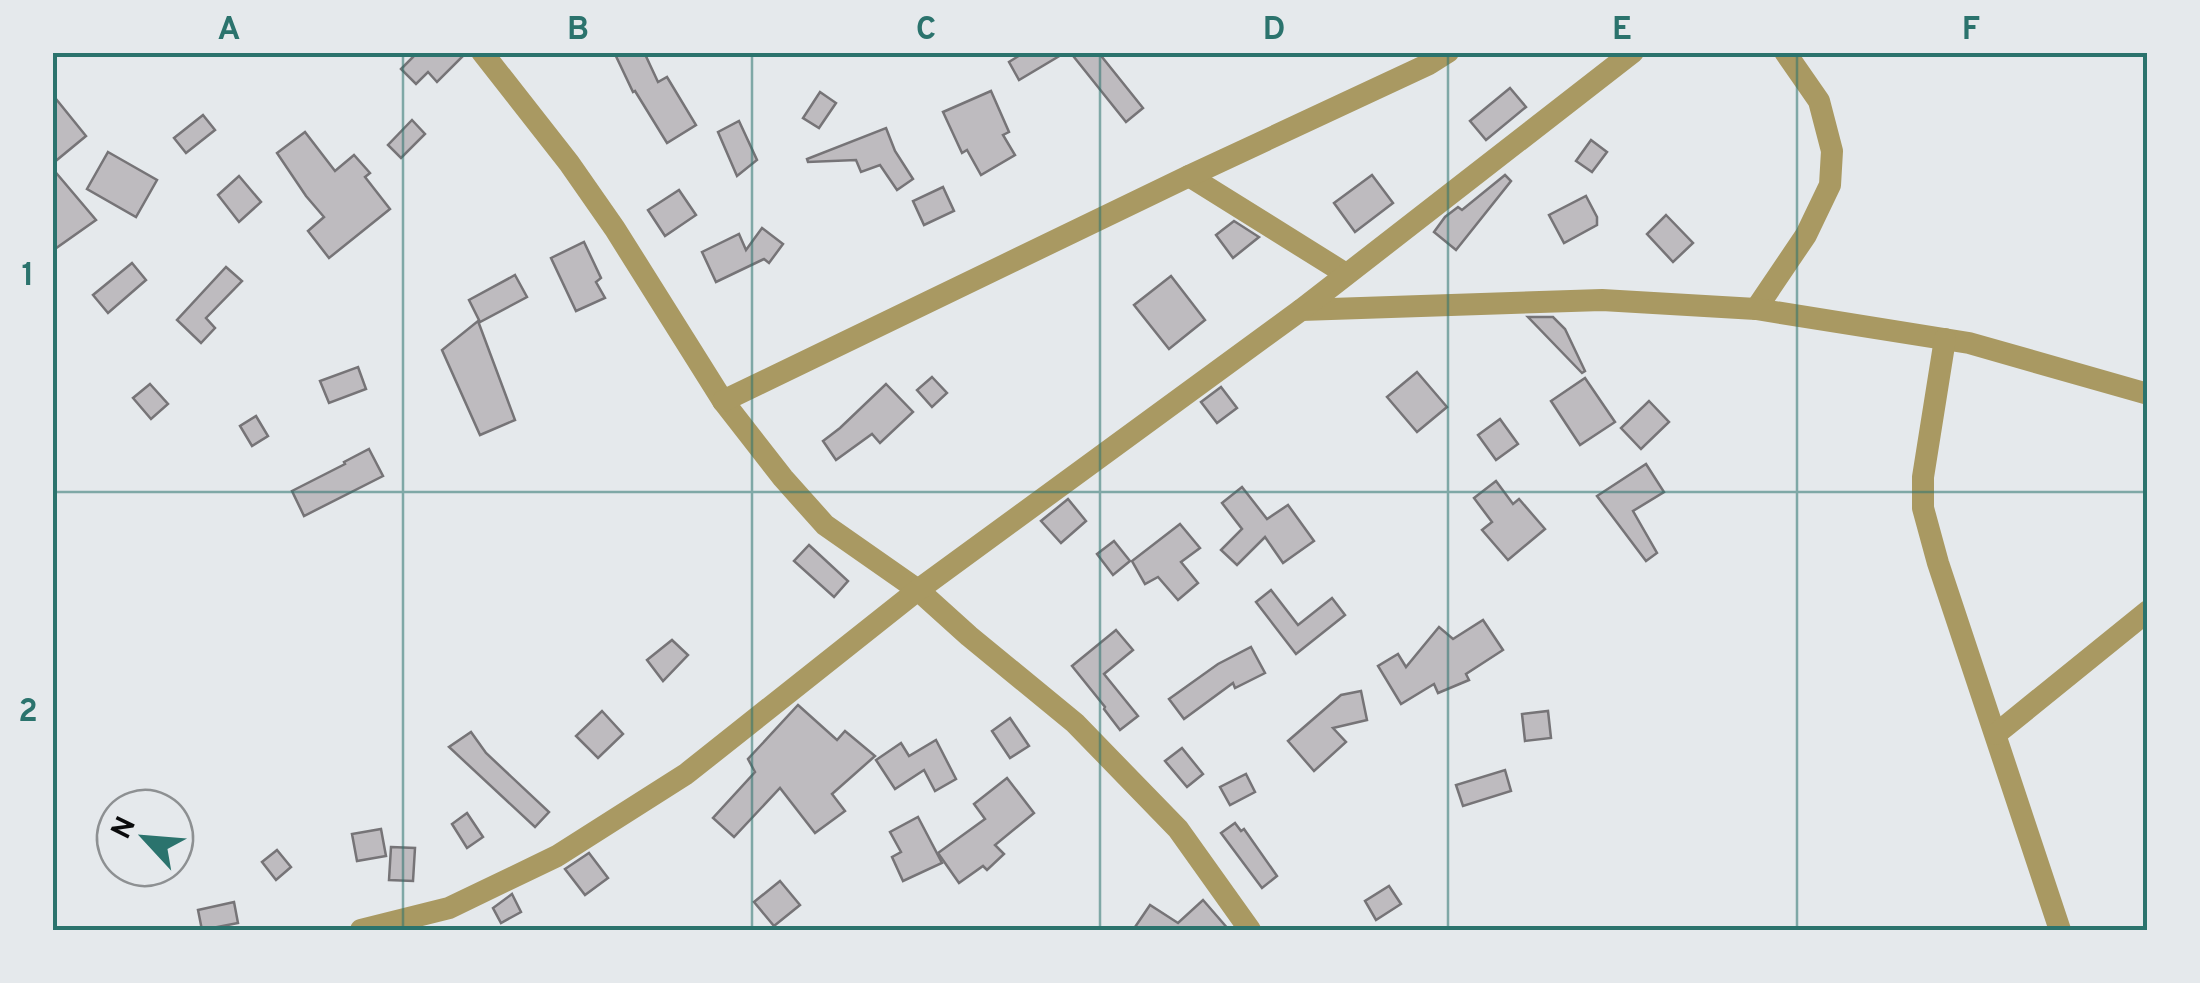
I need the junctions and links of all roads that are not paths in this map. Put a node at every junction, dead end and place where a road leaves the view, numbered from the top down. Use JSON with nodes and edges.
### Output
{"nodes":[{"id":1,"x":482,"y":52,"type":"edge"},
{"id":2,"x":1448,"y":52,"type":"edge"},
{"id":3,"x":1632,"y":52,"type":"edge"},
{"id":4,"x":1785,"y":52,"type":"edge"},
{"id":5,"x":1190,"y":176,"type":"junction"},
{"id":6,"x":1346,"y":274,"type":"junction"},
{"id":7,"x":1756,"y":308,"type":"junction"},
{"id":8,"x":1301,"y":310,"type":"junction"},
{"id":9,"x":1945,"y":338,"type":"junction"},
{"id":10,"x":2147,"y":392,"type":"edge"},
{"id":11,"x":723,"y":401,"type":"junction"},
{"id":12,"x":918,"y":590,"type":"junction"},
{"id":13,"x":2148,"y":612,"type":"edge"},
{"id":14,"x":1996,"y":734,"type":"junction"},
{"id":15,"x":361,"y":930,"type":"edge"},
{"id":16,"x":1250,"y":930,"type":"edge"},
{"id":17,"x":2060,"y":930,"type":"edge"}],
"edges":[{"from":1,"to":11,"type":"street"},
{"from":2,"to":5,"type":"street"},
{"from":3,"to":6,"type":"street"},
{"from":4,"to":7,"type":"street"},
{"from":5,"to":6,"type":"street"},
{"from":5,"to":11,"type":"street"},
{"from":6,"to":8,"type":"street"},
{"from":7,"to":8,"type":"street"},
{"from":7,"to":9,"type":"street"},
{"from":8,"to":12,"type":"street"},
{"from":9,"to":10,"type":"street"},
{"from":9,"to":14,"type":"street"},
{"from":11,"to":12,"type":"street"},
{"from":12,"to":15,"type":"street"},
{"from":12,"to":16,"type":"street"},
{"from":13,"to":14,"type":"street"},
{"from":14,"to":17,"type":"street"}]}
